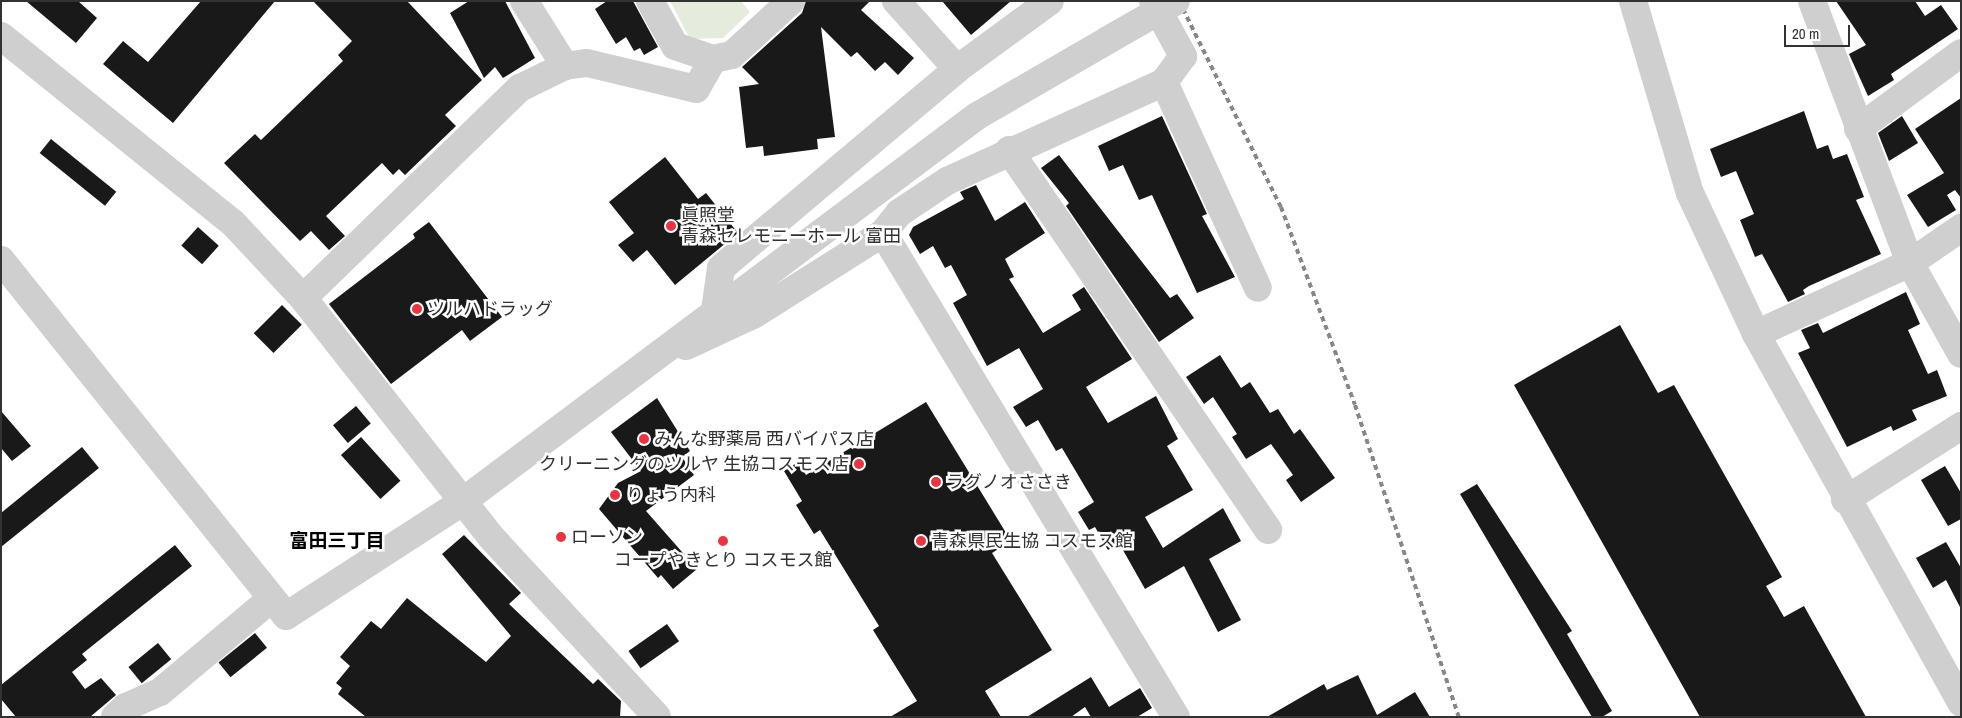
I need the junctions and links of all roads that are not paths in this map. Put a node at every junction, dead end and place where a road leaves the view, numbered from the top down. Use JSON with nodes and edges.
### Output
{"nodes":[{"id":1,"x":524,"y":1,"type":"edge"},
{"id":2,"x":650,"y":1,"type":"edge"},
{"id":3,"x":791,"y":1,"type":"edge"},
{"id":4,"x":896,"y":1,"type":"edge"},
{"id":5,"x":1050,"y":1,"type":"edge"},
{"id":6,"x":1153,"y":1,"type":"edge"},
{"id":7,"x":1176,"y":1,"type":"edge"},
{"id":8,"x":1633,"y":1,"type":"edge"},
{"id":9,"x":1812,"y":1,"type":"edge"},
{"id":10,"x":1,"y":36,"type":"edge"},
{"id":11,"x":1961,"y":53,"type":"edge"},
{"id":12,"x":713,"y":59,"type":"junction"},
{"id":13,"x":565,"y":66,"type":"junction"},
{"id":14,"x":957,"y":69,"type":"junction"},
{"id":15,"x":1164,"y":82,"type":"junction"},
{"id":16,"x":1858,"y":129,"type":"junction"},
{"id":17,"x":1009,"y":150,"type":"junction"},
{"id":18,"x":1961,"y":228,"type":"edge"},
{"id":19,"x":883,"y":233,"type":"junction"},
{"id":20,"x":1,"y":260,"type":"edge"},
{"id":21,"x":1910,"y":262,"type":"junction"},
{"id":22,"x":1258,"y":288,"type":"dead end"},
{"id":23,"x":303,"y":298,"type":"junction"},
{"id":24,"x":715,"y":311,"type":"junction"},
{"id":25,"x":1756,"y":334,"type":"junction"},
{"id":26,"x":676,"y":344,"type":"junction"},
{"id":27,"x":1961,"y":354,"type":"edge"},
{"id":28,"x":1961,"y":426,"type":"edge"},
{"id":29,"x":1846,"y":500,"type":"junction"},
{"id":30,"x":462,"y":502,"type":"junction"},
{"id":31,"x":1268,"y":530,"type":"dead end"},
{"id":32,"x":271,"y":599,"type":"junction"},
{"id":33,"x":1961,"y":703,"type":"edge"},
{"id":34,"x":653,"y":715,"type":"edge"},
{"id":35,"x":115,"y":717,"type":"edge"},
{"id":36,"x":1176,"y":717,"type":"edge"}],
"edges":[{"from":1,"to":13,"type":"street"},
{"from":2,"to":12,"type":"street"},
{"from":3,"to":12,"type":"street"},
{"from":4,"to":14,"type":"street"},
{"from":5,"to":14,"type":"street"},
{"from":6,"to":15,"type":"street"},
{"from":7,"to":24,"type":"street","bridge":true},
{"from":8,"to":25,"type":"street"},
{"from":9,"to":16,"type":"street"},
{"from":10,"to":23,"type":"street"},
{"from":11,"to":16,"type":"street"},
{"from":12,"to":13,"type":"street"},
{"from":13,"to":23,"type":"street"},
{"from":14,"to":24,"type":"street"},
{"from":15,"to":17,"type":"street"},
{"from":15,"to":22,"type":"street"},
{"from":16,"to":21,"type":"street"},
{"from":17,"to":19,"type":"street"},
{"from":17,"to":31,"type":"street"},
{"from":18,"to":21,"type":"street"},
{"from":19,"to":26,"type":"street"},
{"from":19,"to":36,"type":"street"},
{"from":20,"to":32,"type":"street"},
{"from":21,"to":25,"type":"street"},
{"from":21,"to":27,"type":"street"},
{"from":23,"to":30,"type":"street"},
{"from":24,"to":26,"type":"street"},
{"from":25,"to":29,"type":"street"},
{"from":26,"to":30,"type":"street"},
{"from":28,"to":29,"type":"street"},
{"from":29,"to":33,"type":"street"},
{"from":30,"to":32,"type":"street"},
{"from":30,"to":34,"type":"street"},
{"from":32,"to":35,"type":"street"}]}
